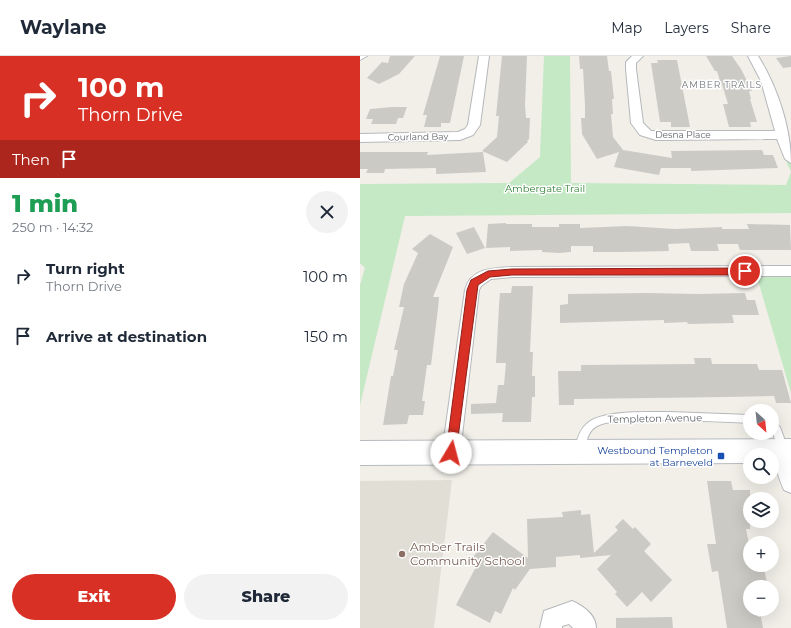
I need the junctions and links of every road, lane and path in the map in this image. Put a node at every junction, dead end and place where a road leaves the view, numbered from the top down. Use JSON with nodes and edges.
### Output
{"nodes":[{"id":1,"x":484,"y":56,"type":"edge"},
{"id":2,"x":638,"y":56,"type":"edge"},
{"id":3,"x":753,"y":56,"type":"edge"},
{"id":4,"x":781,"y":135,"type":"junction"},
{"id":5,"x":360,"y":138,"type":"edge"},
{"id":6,"x":791,"y":159,"type":"edge"},
{"id":7,"x":791,"y":271,"type":"edge"},
{"id":8,"x":743,"y":419,"type":"edge"},
{"id":9,"x":779,"y":434,"type":"edge"},
{"id":10,"x":787,"y":451,"type":"edge"},
{"id":11,"x":580,"y":452,"type":"junction"},
{"id":12,"x":360,"y":453,"type":"edge"},
{"id":13,"x":451,"y":453,"type":"junction"},
{"id":14,"x":791,"y":484,"type":"edge"},
{"id":15,"x":551,"y":628,"type":"edge"},
{"id":16,"x":585,"y":628,"type":"edge"}],
"edges":[{"from":1,"to":5,"type":"street","name":"Courland Bay"},
{"from":2,"to":4,"type":"street","name":"Desna Place"},
{"from":3,"to":4,"type":"street"},
{"from":4,"to":6,"type":"street"},
{"from":7,"to":13,"type":"street"},
{"from":8,"to":11,"type":"lane","name":"Templeton Avenue"},
{"from":9,"to":10,"type":"lane"},
{"from":10,"to":11,"type":"street"},
{"from":10,"to":14,"type":"street"},
{"from":11,"to":13,"type":"street"},
{"from":12,"to":13,"type":"street"},
{"from":15,"to":16,"type":"street"}]}
